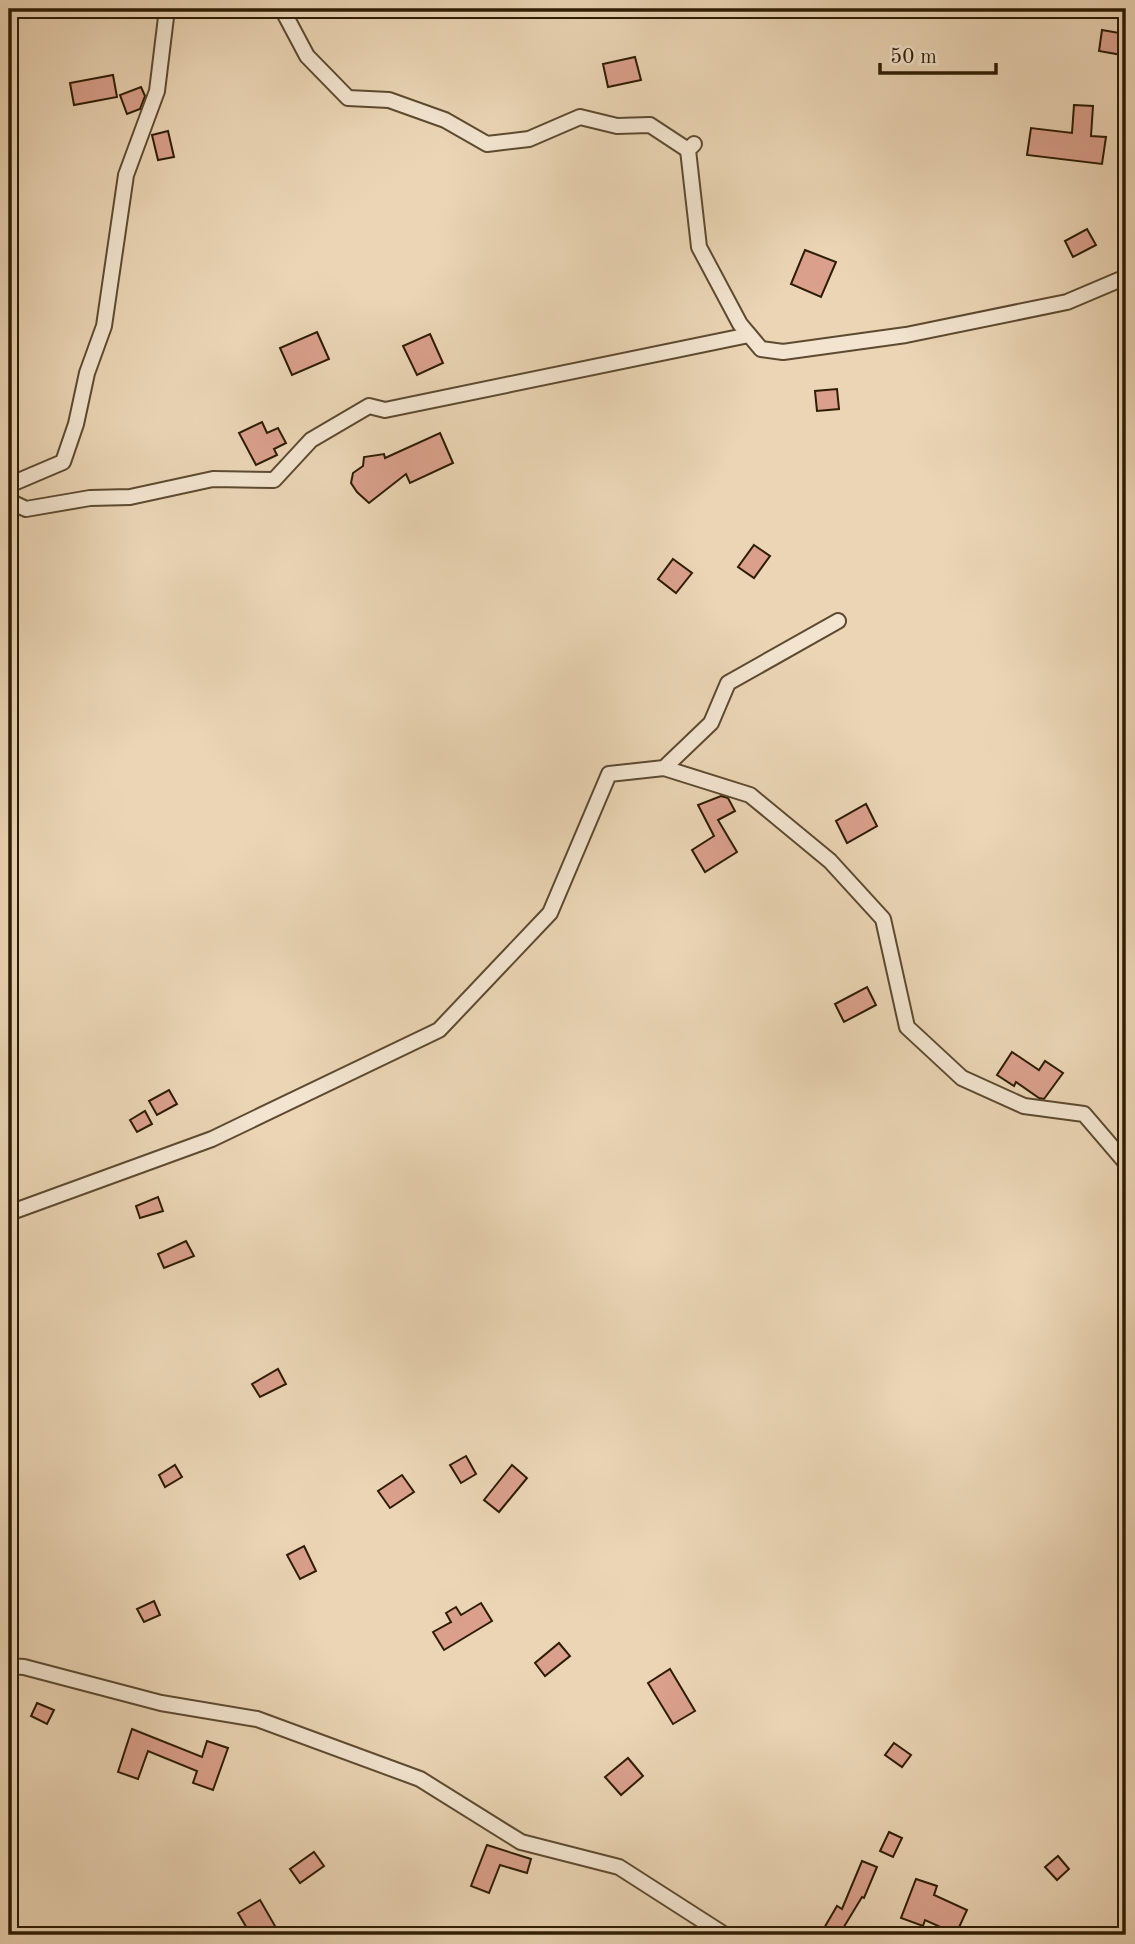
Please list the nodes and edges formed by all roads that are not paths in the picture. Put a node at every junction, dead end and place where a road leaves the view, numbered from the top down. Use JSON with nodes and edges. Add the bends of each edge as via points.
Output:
{"nodes":[{"id":1,"x":167,"y":9,"type":"edge"},
{"id":2,"x":282,"y":9,"type":"edge"},
{"id":3,"x":1126,"y":277,"type":"edge"},
{"id":4,"x":749,"y":335,"type":"junction"},
{"id":5,"x":9,"y":485,"type":"edge"},
{"id":6,"x":9,"y":500,"type":"edge"},
{"id":7,"x":838,"y":621,"type":"dead end"},
{"id":8,"x":664,"y":768,"type":"junction"},
{"id":9,"x":1126,"y":1163,"type":"edge"},
{"id":10,"x":9,"y":1213,"type":"edge"},
{"id":11,"x":9,"y":1666,"type":"edge"},
{"id":12,"x":725,"y":1935,"type":"edge"}],
"edges":[{"from":1,"to":5,"type":"street","via":[[156,91],[126,175],[104,326],[76,424],[63,462]]},
{"from":2,"to":4,"type":"street","via":[[307,56],[348,98],[389,100],[445,120],[487,144],[530,139],[580,117],[617,127],[650,125],[691,147],[699,247]]},
{"from":3,"to":4,"type":"street","via":[[1067,302],[906,335],[783,352],[761,349]]},
{"from":4,"to":6,"type":"street","via":[[385,410],[369,407],[310,440],[274,480],[213,479],[130,497],[90,498],[26,509]]},
{"from":7,"to":8,"type":"street","via":[[728,683],[711,723]]},
{"from":8,"to":9,"type":"street","via":[[750,795],[830,861],[883,919],[907,1027],[962,1078],[1024,1106],[1084,1114]]},
{"from":8,"to":10,"type":"street","via":[[609,774],[550,913],[439,1030],[212,1139]]},
{"from":11,"to":12,"type":"street","via":[[161,1703],[257,1719],[408,1774],[521,1842],[619,1867]]}]}
